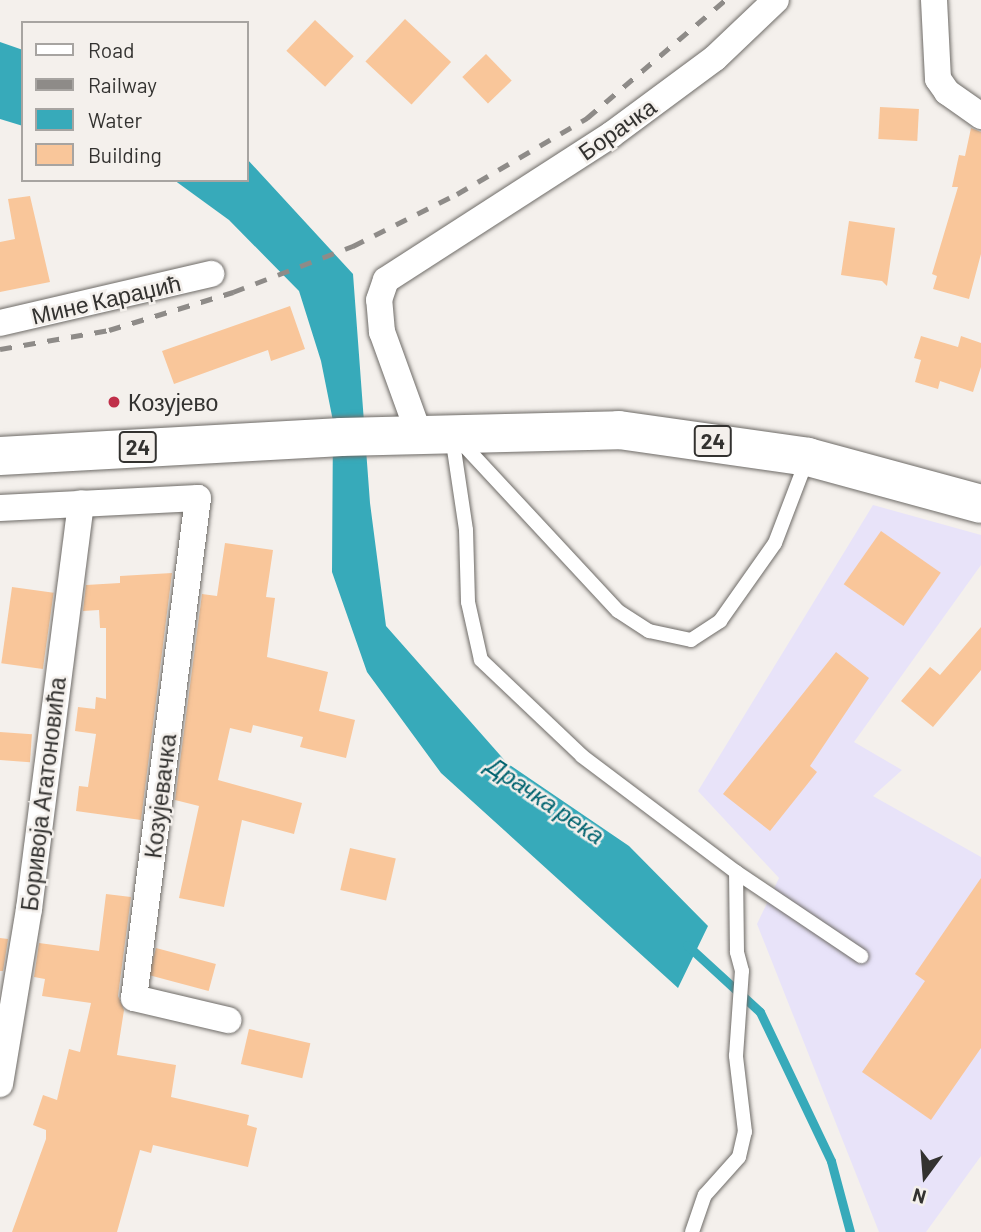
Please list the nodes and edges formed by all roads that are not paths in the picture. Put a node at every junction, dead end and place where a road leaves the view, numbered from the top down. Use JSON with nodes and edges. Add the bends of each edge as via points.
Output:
{"nodes":[{"id":1,"x":776,"y":0,"type":"edge"},
{"id":2,"x":934,"y":0,"type":"edge"},
{"id":3,"x":981,"y":116,"type":"edge"},
{"id":4,"x":211,"y":274,"type":"dead end"},
{"id":5,"x":0,"y":323,"type":"edge"},
{"id":6,"x":426,"y":433,"type":"junction"},
{"id":7,"x":0,"y":456,"type":"edge"},
{"id":8,"x":808,"y":457,"type":"junction"},
{"id":9,"x":81,"y":503,"type":"junction"},
{"id":10,"x":981,"y":504,"type":"edge"},
{"id":11,"x":0,"y":508,"type":"edge"},
{"id":12,"x":736,"y":872,"type":"junction"},
{"id":13,"x":861,"y":956,"type":"dead end"},
{"id":14,"x":228,"y":1020,"type":"dead end"},
{"id":15,"x":0,"y":1084,"type":"edge"},
{"id":16,"x":692,"y":1232,"type":"edge"}],
"edges":[{"from":1,"to":6,"type":"street","name":"Борачка","via":[[715,58],[611,135],[395,270],[379,300],[382,332]]},
{"from":2,"to":3,"type":"street","via":[[938,79],[947,92]]},
{"from":4,"to":5,"type":"street","name":"Мине Караџић"},
{"from":6,"to":7,"type":"main road","number":"24"},
{"from":6,"to":8,"type":"main road","number":"24","via":[[619,430]]},
{"from":6,"to":8,"type":"lane","via":[[618,611],[649,631],[691,640],[720,621],[775,543]]},
{"from":6,"to":12,"type":"lane","via":[[466,530],[468,603],[481,660],[582,756]]},
{"from":8,"to":10,"type":"main road","number":"24"},
{"from":9,"to":11,"type":"street"},
{"from":9,"to":14,"type":"street","name":"Козујевачка","via":[[198,498],[134,998]]},
{"from":9,"to":15,"type":"street","name":"Боривоја Агатоновића","via":[[29,909]]},
{"from":12,"to":13,"type":"lane"},
{"from":12,"to":16,"type":"lane","via":[[737,952],[742,971],[736,1011],[743,1144],[732,1168],[699,1206]]}]}
